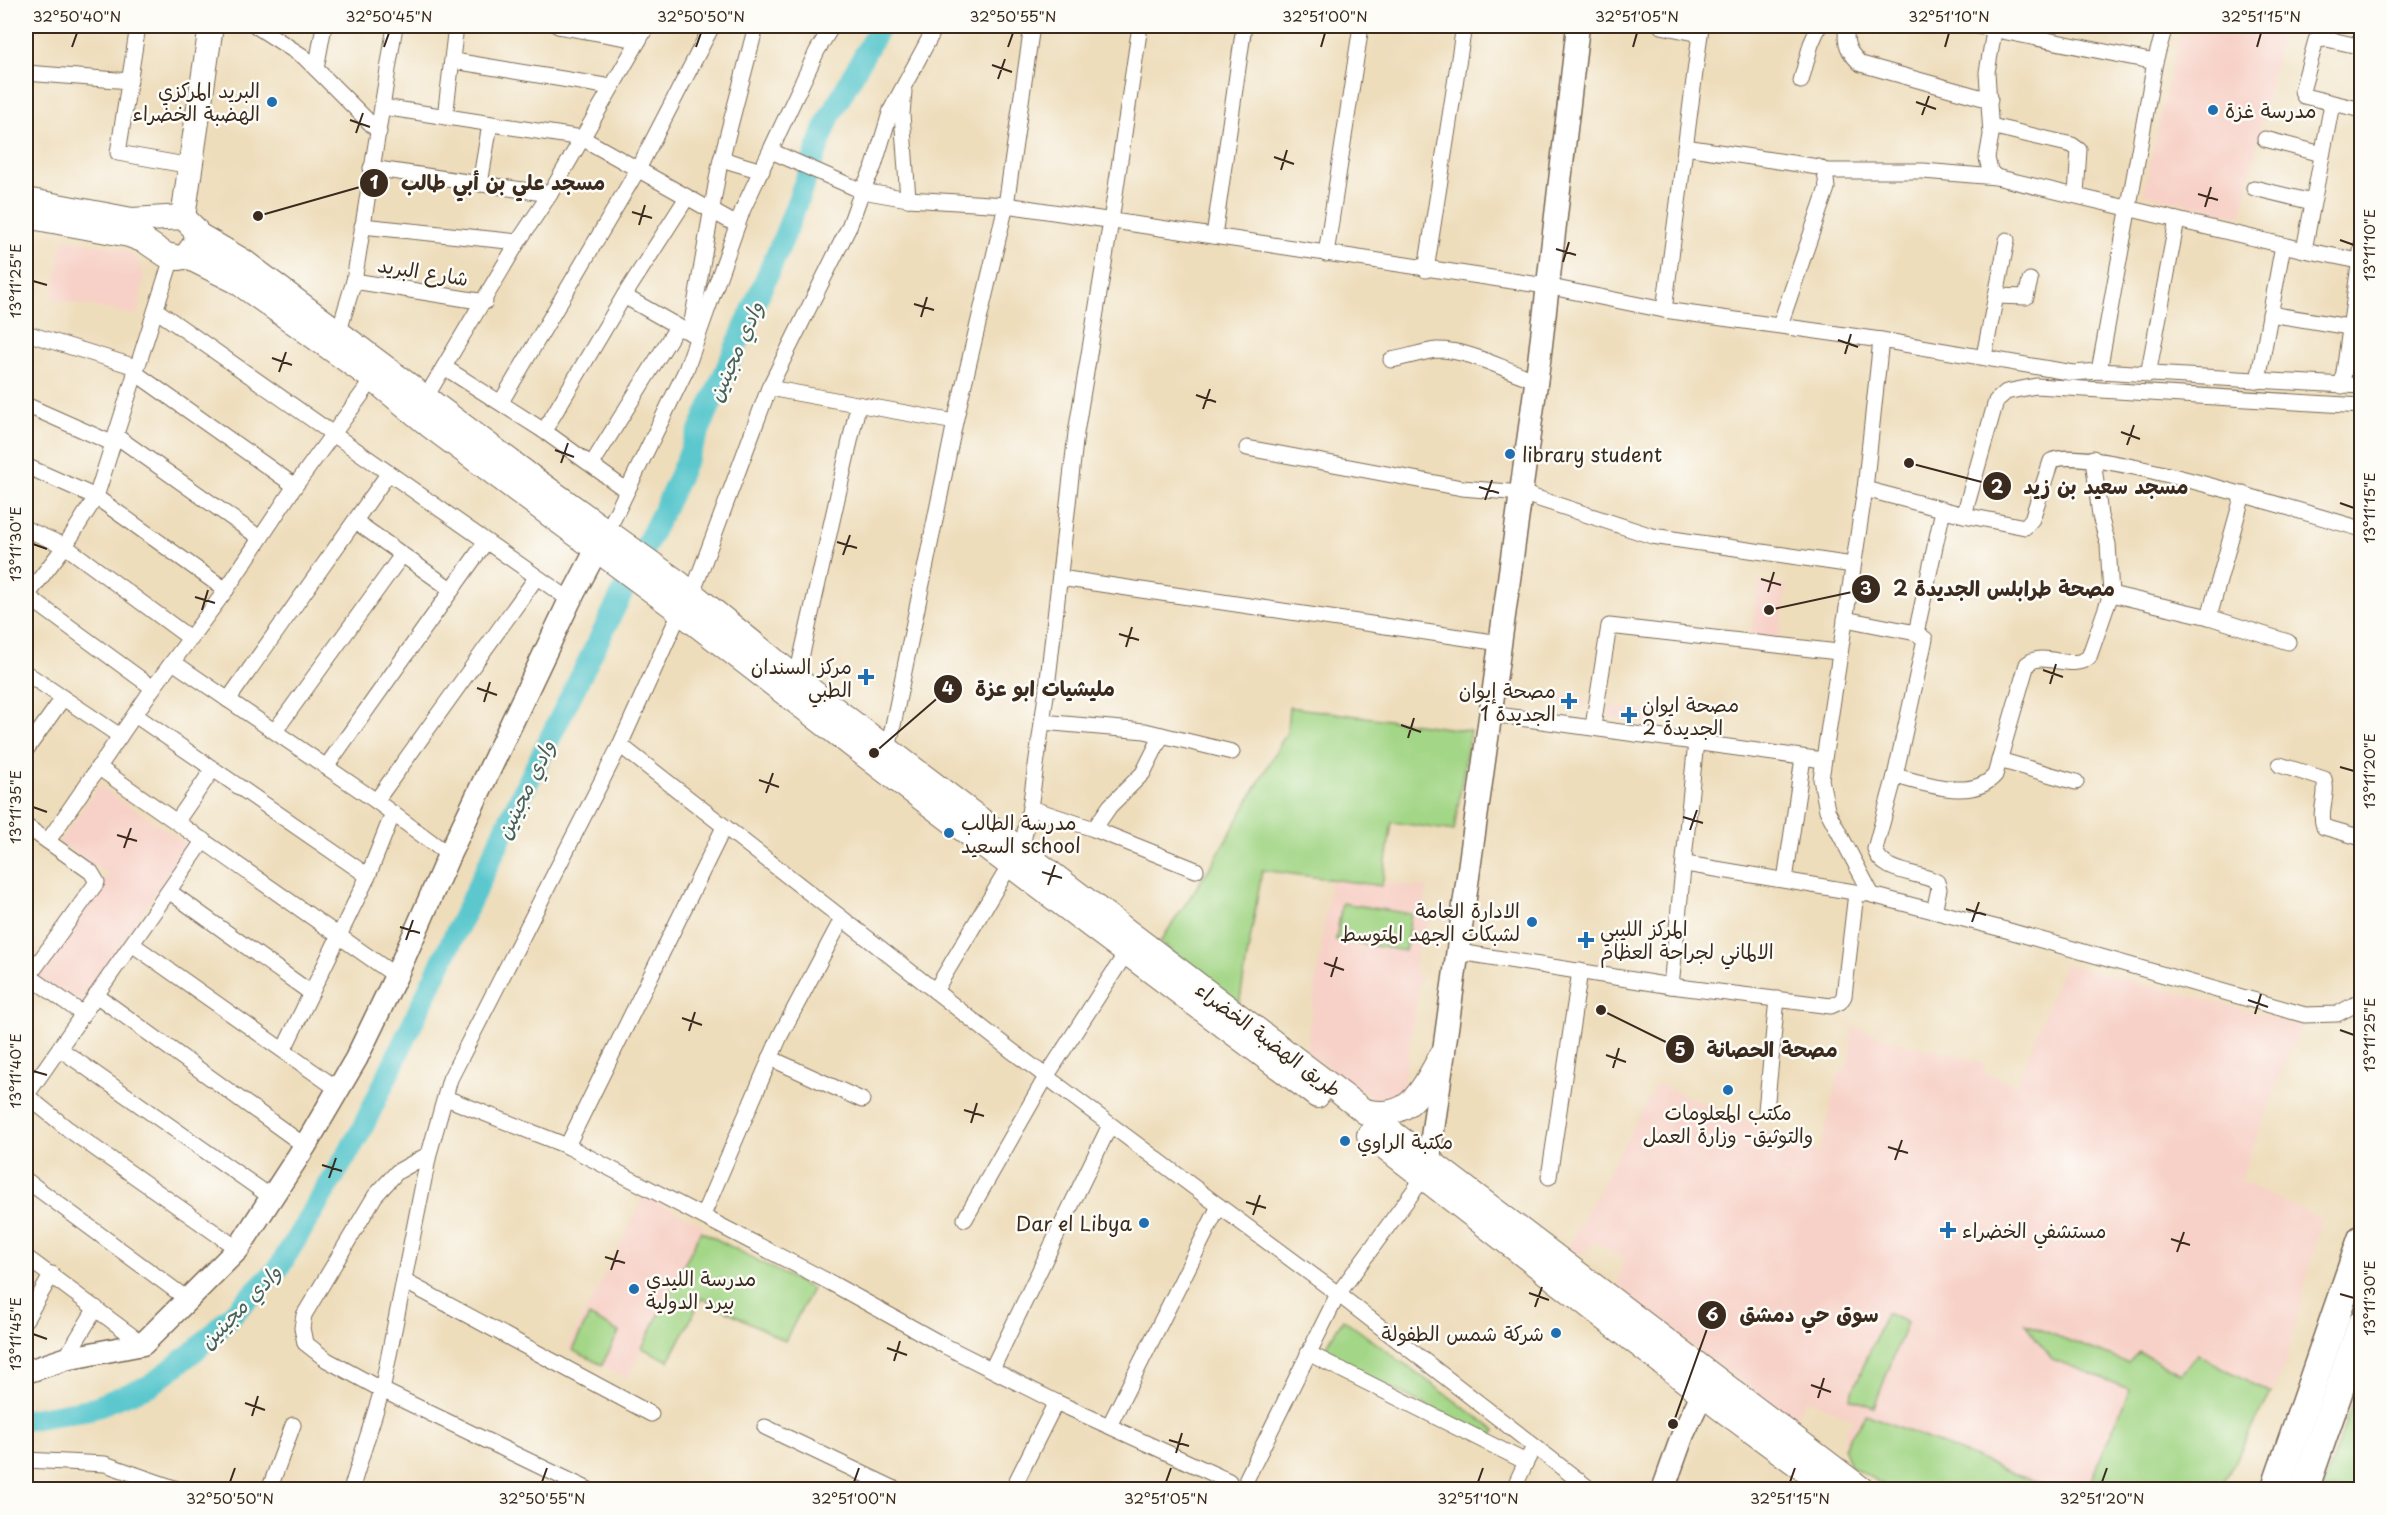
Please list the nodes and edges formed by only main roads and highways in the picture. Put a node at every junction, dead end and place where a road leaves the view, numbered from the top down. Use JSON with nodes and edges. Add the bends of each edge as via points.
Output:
{"nodes":[{"id":1,"x":211,"y":26,"type":"edge"},
{"id":2,"x":26,"y":200,"type":"edge"},
{"id":3,"x":26,"y":216,"type":"edge"},
{"id":4,"x":183,"y":223,"type":"junction"},
{"id":5,"x":173,"y":255,"type":"junction"},
{"id":6,"x":604,"y":542,"type":"junction"},
{"id":7,"x":680,"y":598,"type":"junction"},
{"id":8,"x":821,"y":710,"type":"junction"},
{"id":9,"x":1015,"y":858,"type":"junction"},
{"id":10,"x":1443,"y":1053,"type":"road end"},
{"id":11,"x":1364,"y":1111,"type":"junction"},
{"id":12,"x":1426,"y":1168,"type":"junction"},
{"id":13,"x":2361,"y":1239,"type":"edge"},
{"id":14,"x":2361,"y":1324,"type":"edge"},
{"id":15,"x":2289,"y":1450,"type":"junction"},
{"id":16,"x":1830,"y":1488,"type":"edge"},
{"id":17,"x":1863,"y":1490,"type":"edge"},
{"id":18,"x":2265,"y":1490,"type":"edge"},
{"id":19,"x":2275,"y":1490,"type":"edge"},
{"id":20,"x":2304,"y":1490,"type":"edge"}],
"edges":[{"from":1,"to":4,"type":"main road"},
{"from":2,"to":4,"type":"main road","via":[[132,220]]},
{"from":3,"to":5,"type":"main road","via":[[129,235]]},
{"from":4,"to":5,"type":"main road","via":[[195,247]]},
{"from":4,"to":5,"type":"main road","via":[[159,225],[156,231],[157,245]]},
{"from":4,"to":6,"type":"main road","via":[[339,331]]},
{"from":5,"to":6,"type":"main road","via":[[236,281],[373,379],[429,425]]},
{"from":6,"to":7,"type":"main road"},
{"from":7,"to":8,"type":"main road","name":"طريق الهضبة الخضراء"},
{"from":7,"to":8,"type":"main road","name":"طريق الهضبة الخضراء","via":[[796,680]]},
{"from":8,"to":9,"type":"main road","name":"طريق الهضبة الخضراء"},
{"from":8,"to":9,"type":"main road","name":"طريق الهضبة الخضراء","via":[[888,750]]},
{"from":9,"to":11,"type":"main road","name":"طريق الهضبة الخضراء"},
{"from":9,"to":12,"type":"main road","name":"طريق الهضبة الخضراء","via":[[1126,953]]},
{"from":10,"to":11,"type":"main road","via":[[1410,1103],[1401,1110],[1383,1114]]},
{"from":11,"to":12,"type":"main road","name":"طريق الهضبة الخضراء"},
{"from":12,"to":16,"type":"main road","name":"طريق الهضبة الخضراء","via":[[1702,1394]]},
{"from":12,"to":17,"type":"main road","name":"طريق الهضبة الخضراء"},
{"from":13,"to":15,"type":"highway"},
{"from":14,"to":20,"type":"highway"},
{"from":15,"to":18,"type":"highway"},
{"from":15,"to":19,"type":"highway"}]}
